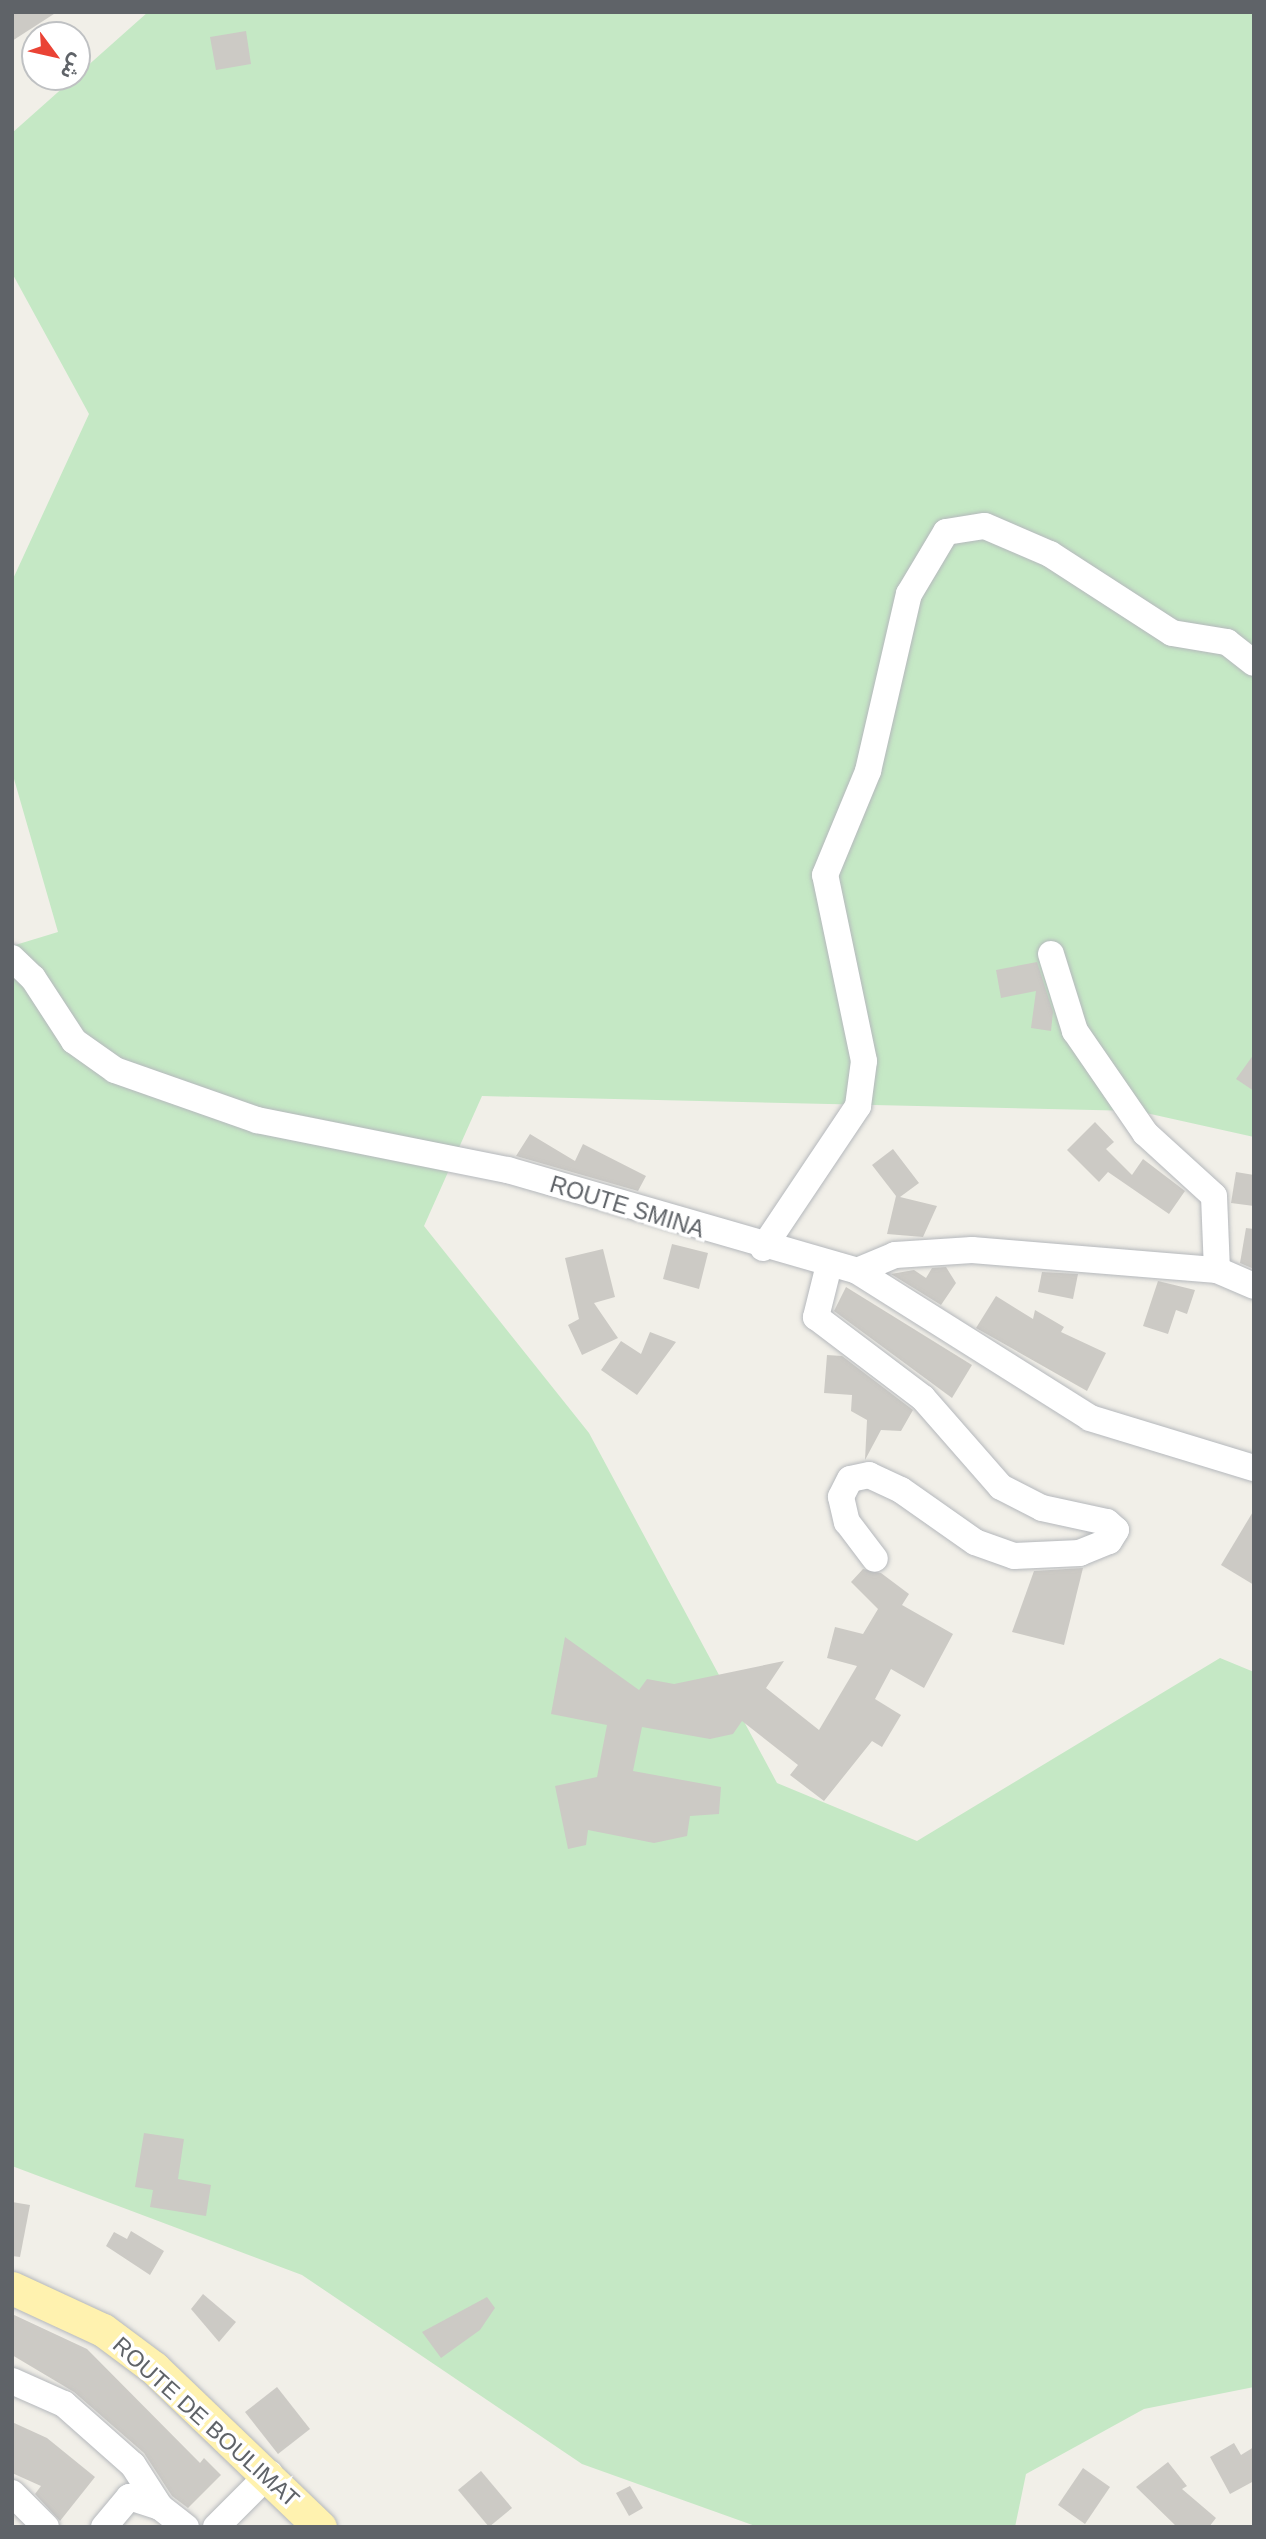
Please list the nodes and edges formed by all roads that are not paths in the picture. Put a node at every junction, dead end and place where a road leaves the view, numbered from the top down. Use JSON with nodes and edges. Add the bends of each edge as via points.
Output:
{"nodes":[{"id":1,"x":1254,"y":663,"type":"edge"},
{"id":2,"x":1051,"y":954,"type":"dead end"},
{"id":3,"x":12,"y":958,"type":"edge"},
{"id":4,"x":762,"y":1248,"type":"junction"},
{"id":5,"x":829,"y":1265,"type":"junction"},
{"id":6,"x":1217,"y":1270,"type":"junction"},
{"id":7,"x":857,"y":1271,"type":"junction"},
{"id":8,"x":1254,"y":1286,"type":"edge"},
{"id":9,"x":1254,"y":1468,"type":"edge"},
{"id":10,"x":876,"y":1559,"type":"dead end"},
{"id":11,"x":12,"y":2288,"type":"edge"},
{"id":12,"x":12,"y":2381,"type":"edge"},
{"id":13,"x":270,"y":2473,"type":"junction"},
{"id":14,"x":12,"y":2493,"type":"edge"},
{"id":15,"x":159,"y":2507,"type":"junction"},
{"id":16,"x":46,"y":2527,"type":"edge"},
{"id":17,"x":104,"y":2527,"type":"edge"},
{"id":18,"x":186,"y":2527,"type":"edge"},
{"id":19,"x":216,"y":2527,"type":"edge"},
{"id":20,"x":320,"y":2527,"type":"edge"}],
"edges":[{"from":1,"to":4,"type":"street","via":[[1227,642],[1172,633],[1050,554],[985,526],[946,532],[909,594],[868,771],[825,875],[864,1061],[858,1106]]},
{"from":2,"to":6,"type":"street","via":[[1074,1031],[1145,1133],[1214,1196]]},
{"from":3,"to":4,"type":"street","name":"ROUTE SMINA","via":[[33,978],[75,1041],[115,1070],[178,1095],[257,1120],[508,1170]]},
{"from":4,"to":5,"type":"street","name":"ROUTE SMINA"},
{"from":5,"to":7,"type":"street","name":"ROUTE SMINA"},
{"from":5,"to":10,"type":"street","via":[[816,1317],[923,1398],[1001,1487],[1042,1508],[1107,1522],[1116,1530],[1110,1541],[1080,1553],[1014,1556],[975,1542],[901,1489],[869,1475],[850,1479],[841,1497],[847,1522]]},
{"from":6,"to":7,"type":"street","via":[[972,1250],[895,1255]]},
{"from":6,"to":8,"type":"street"},
{"from":7,"to":9,"type":"street","name":"ROUTE SMINA","via":[[1090,1418]]},
{"from":11,"to":13,"type":"main road","name":"ROUTE DE BOULIMAT","via":[[103,2330]]},
{"from":12,"to":15,"type":"street","via":[[64,2404],[133,2465]]},
{"from":13,"to":19,"type":"street"},
{"from":13,"to":20,"type":"main road","name":"ROUTE DE BOULIMAT"},
{"from":14,"to":16,"type":"street"},
{"from":15,"to":17,"type":"street","via":[[129,2497]]},
{"from":15,"to":18,"type":"street"}]}
